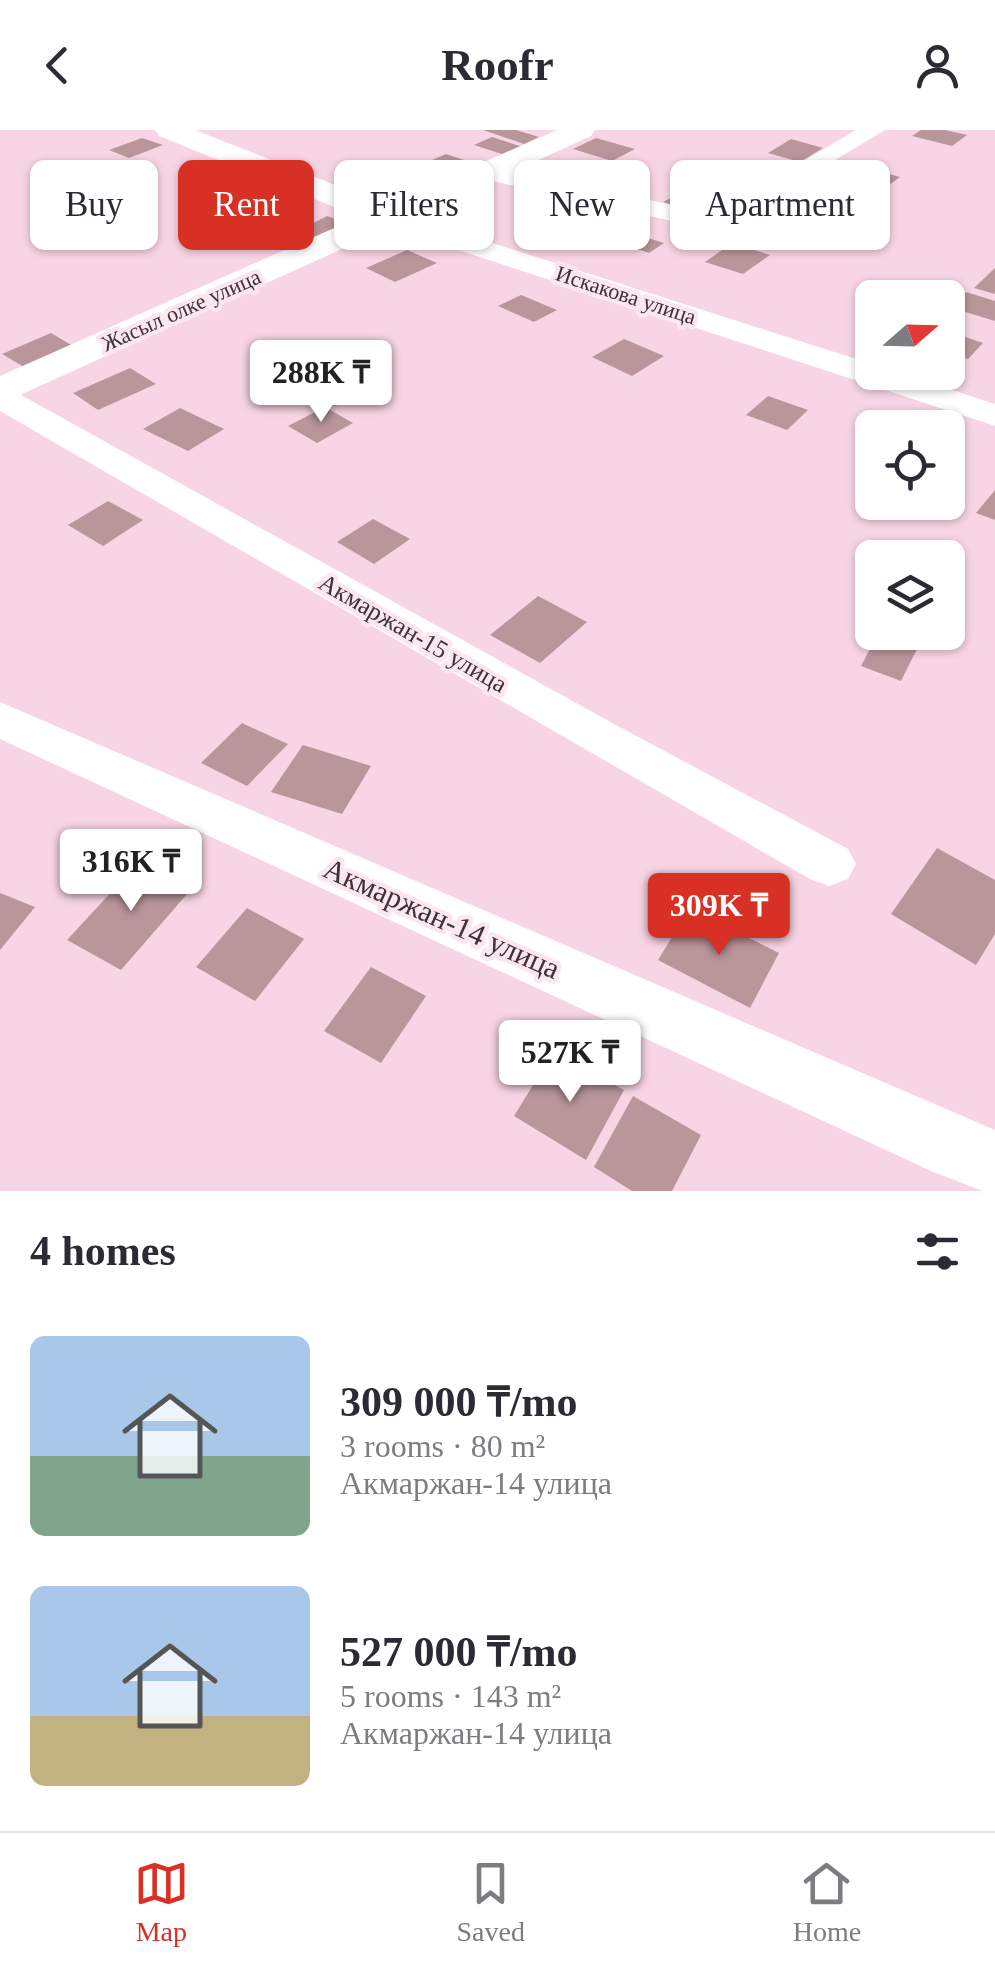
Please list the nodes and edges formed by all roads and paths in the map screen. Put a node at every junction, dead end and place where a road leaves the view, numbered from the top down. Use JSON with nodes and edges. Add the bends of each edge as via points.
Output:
{"nodes":[{"id":1,"x":170,"y":130,"type":"edge"},
{"id":2,"x":581,"y":130,"type":"edge"},
{"id":3,"x":873,"y":130,"type":"edge"},
{"id":4,"x":494,"y":169,"type":"edge"},
{"id":5,"x":494,"y":173,"type":"edge"},
{"id":6,"x":334,"y":196,"type":"edge"},
{"id":7,"x":334,"y":243,"type":"edge"},
{"id":8,"x":488,"y":250,"type":"edge"},
{"id":9,"x":995,"y":377,"type":"edge"},
{"id":10,"x":0,"y":394,"type":"edge"},
{"id":11,"x":984,"y":411,"type":"edge"},
{"id":12,"x":0,"y":720,"type":"edge"},
{"id":13,"x":828,"y":864,"type":"dead end"},
{"id":14,"x":995,"y":1163,"type":"edge"}],
"edges":[{"from":1,"to":6,"type":"street","name":"Искакова улица"},
{"from":2,"to":4,"type":"street","name":"Жасыл олке улица"},
{"from":3,"to":5,"type":"street","via":[[717,223]]},
{"from":7,"to":10,"type":"street","name":"Жасыл олке улица"},
{"from":8,"to":11,"type":"street","name":"Искакова улица"},
{"from":9,"to":11,"type":"street"},
{"from":10,"to":13,"type":"street","name":"Акмаржан-15 улица"},
{"from":12,"to":14,"type":"street","name":"Акмаржан-14 улица"}]}
